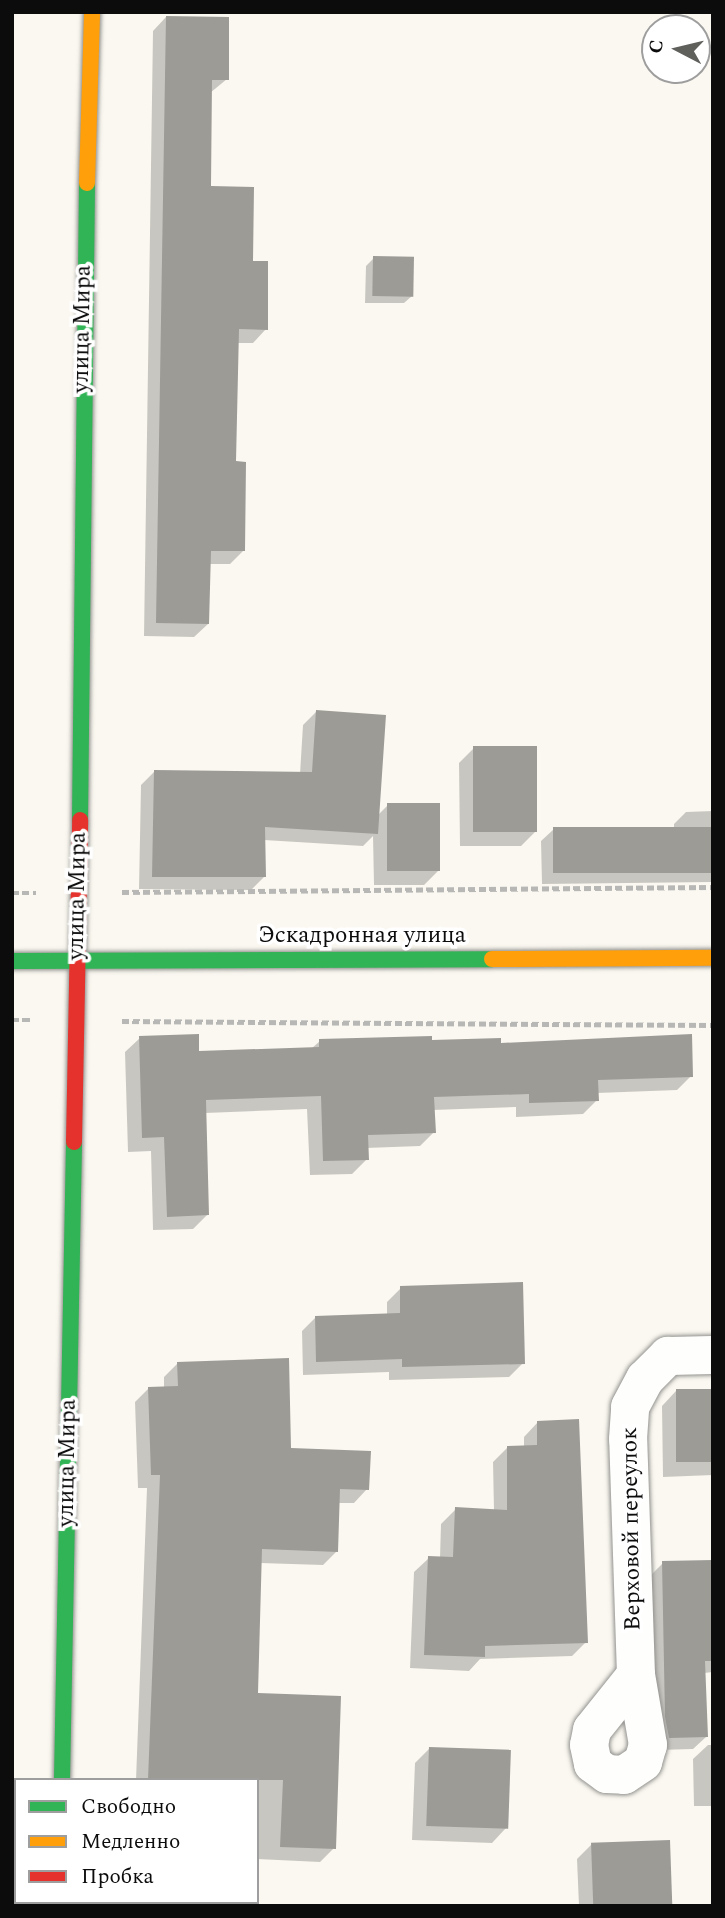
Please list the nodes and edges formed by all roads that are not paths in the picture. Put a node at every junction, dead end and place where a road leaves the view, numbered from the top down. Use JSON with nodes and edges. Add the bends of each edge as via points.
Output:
{"nodes":[{"id":1,"x":92,"y":12,"type":"edge"},
{"id":2,"x":713,"y":958,"type":"edge"},
{"id":3,"x":77,"y":960,"type":"junction"},
{"id":4,"x":12,"y":961,"type":"edge"},
{"id":5,"x":713,"y":1355,"type":"edge"},
{"id":6,"x":636,"y":1675,"type":"dead end"},
{"id":7,"x":62,"y":1778,"type":"edge"}],
"edges":[{"from":1,"to":3,"type":"street","name":"улица Мира","via":[[84,278]]},
{"from":2,"to":3,"type":"street","name":"Эскадронная улица"},
{"from":3,"to":4,"type":"street","name":"Эскадронная улица"},
{"from":3,"to":7,"type":"street","name":"улица Мира"},
{"from":5,"to":6,"type":"street","name":"Верховой переулок","via":[[668,1356],[645,1379],[630,1407]]}]}
